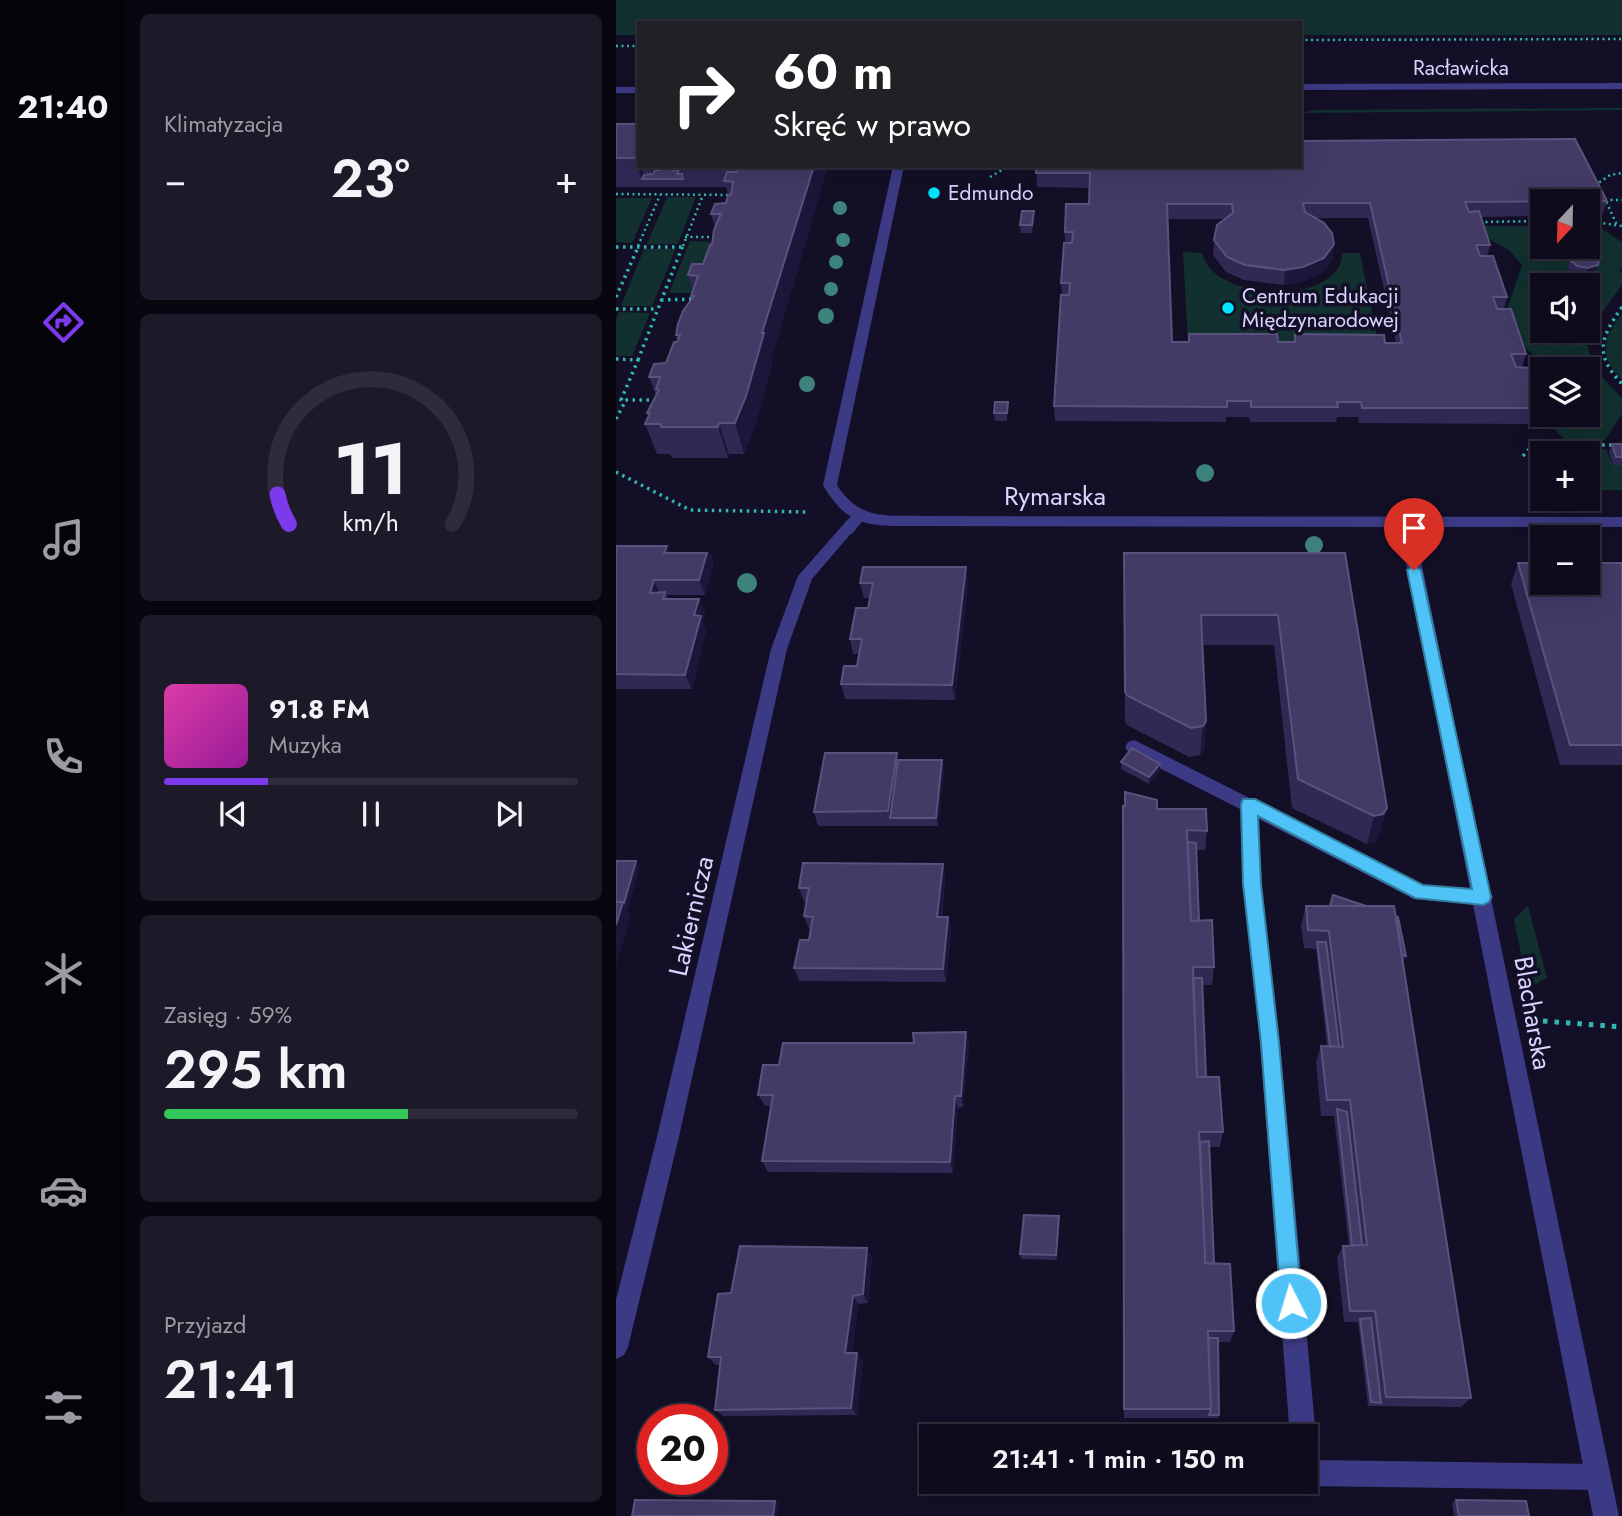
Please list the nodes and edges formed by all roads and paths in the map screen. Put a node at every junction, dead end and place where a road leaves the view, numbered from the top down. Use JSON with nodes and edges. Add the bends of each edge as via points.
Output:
{"nodes":[{"id":1,"x":1622,"y":39,"type":"edge"},
{"id":2,"x":1302,"y":40,"type":"edge"},
{"id":3,"x":616,"y":46,"type":"edge"},
{"id":4,"x":637,"y":46,"type":"edge"},
{"id":5,"x":1622,"y":86,"type":"edge"},
{"id":6,"x":1302,"y":87,"type":"edge"},
{"id":7,"x":616,"y":90,"type":"edge"},
{"id":8,"x":637,"y":90,"type":"edge"},
{"id":9,"x":899,"y":168,"type":"edge"},
{"id":10,"x":1006,"y":168,"type":"edge"},
{"id":11,"x":1622,"y":173,"type":"edge"},
{"id":12,"x":990,"y":177,"type":"dead end"},
{"id":13,"x":1592,"y":179,"type":"edge"},
{"id":14,"x":1598,"y":184,"type":"junction"},
{"id":15,"x":740,"y":192,"type":"edge"},
{"id":16,"x":616,"y":194,"type":"edge"},
{"id":17,"x":660,"y":195,"type":"junction"},
{"id":18,"x":703,"y":195,"type":"junction"},
{"id":19,"x":1622,"y":200,"type":"edge"},
{"id":20,"x":1600,"y":201,"type":"edge"},
{"id":21,"x":1530,"y":221,"type":"edge"},
{"id":22,"x":1469,"y":222,"type":"edge"},
{"id":23,"x":1600,"y":223,"type":"edge"},
{"id":24,"x":1617,"y":225,"type":"junction"},
{"id":25,"x":1622,"y":226,"type":"edge"},
{"id":26,"x":685,"y":237,"type":"junction"},
{"id":27,"x":722,"y":237,"type":"edge"},
{"id":28,"x":616,"y":247,"type":"edge"},
{"id":29,"x":638,"y":247,"type":"junction"},
{"id":30,"x":682,"y":247,"type":"junction"},
{"id":31,"x":616,"y":298,"type":"edge"},
{"id":32,"x":699,"y":299,"type":"edge"},
{"id":33,"x":661,"y":300,"type":"junction"},
{"id":34,"x":1622,"y":307,"type":"edge"},
{"id":35,"x":616,"y":309,"type":"edge"},
{"id":36,"x":657,"y":309,"type":"junction"},
{"id":37,"x":616,"y":359,"type":"edge"},
{"id":38,"x":638,"y":360,"type":"junction"},
{"id":39,"x":1622,"y":384,"type":"edge"},
{"id":40,"x":626,"y":400,"type":"junction"},
{"id":41,"x":663,"y":400,"type":"edge"},
{"id":42,"x":616,"y":419,"type":"edge"},
{"id":43,"x":1622,"y":445,"type":"edge"},
{"id":44,"x":1523,"y":456,"type":"dead end"},
{"id":45,"x":616,"y":472,"type":"edge"},
{"id":46,"x":1405,"y":521,"type":"junction"},
{"id":47,"x":1622,"y":522,"type":"edge"},
{"id":48,"x":853,"y":524,"type":"junction"},
{"id":49,"x":1134,"y":747,"type":"edge"},
{"id":50,"x":1249,"y":804,"type":"junction"},
{"id":51,"x":1483,"y":897,"type":"junction"},
{"id":52,"x":1541,"y":1021,"type":"dead end"},
{"id":53,"x":1622,"y":1027,"type":"edge"},
{"id":54,"x":616,"y":1347,"type":"edge"},
{"id":55,"x":1302,"y":1424,"type":"edge"},
{"id":56,"x":1318,"y":1472,"type":"edge"},
{"id":57,"x":1598,"y":1477,"type":"junction"},
{"id":58,"x":1606,"y":1516,"type":"edge"}],
"edges":[{"from":1,"to":2,"type":"path"},
{"from":3,"to":4,"type":"path"},
{"from":5,"to":6,"type":"street","name":"Racławicka"},
{"from":7,"to":8,"type":"street"},
{"from":9,"to":48,"type":"street","via":[[830,485]]},
{"from":10,"to":12,"type":"path"},
{"from":11,"to":14,"type":"path"},
{"from":13,"to":14,"type":"path"},
{"from":14,"to":24,"type":"path"},
{"from":15,"to":18,"type":"path"},
{"from":16,"to":17,"type":"path"},
{"from":17,"to":18,"type":"path"},
{"from":17,"to":29,"type":"path"},
{"from":18,"to":26,"type":"path"},
{"from":19,"to":20,"type":"path"},
{"from":21,"to":22,"type":"path"},
{"from":23,"to":24,"type":"path"},
{"from":24,"to":25,"type":"path"},
{"from":26,"to":27,"type":"path"},
{"from":26,"to":30,"type":"path"},
{"from":28,"to":29,"type":"path"},
{"from":29,"to":30,"type":"path"},
{"from":29,"to":31,"type":"path"},
{"from":30,"to":33,"type":"path"},
{"from":32,"to":33,"type":"path"},
{"from":33,"to":36,"type":"path"},
{"from":34,"to":39,"type":"path","via":[[1602,336],[1601,352]]},
{"from":35,"to":36,"type":"path"},
{"from":36,"to":38,"type":"path"},
{"from":37,"to":38,"type":"path"},
{"from":38,"to":40,"type":"path","via":[[621,400]]},
{"from":40,"to":41,"type":"path"},
{"from":40,"to":42,"type":"path"},
{"from":43,"to":44,"type":"path","via":[[1533,445]]},
{"from":45,"to":48,"type":"path","via":[[690,510],[791,511]]},
{"from":46,"to":47,"type":"street","name":"Rymarska"},
{"from":46,"to":48,"type":"street","name":"Rymarska"},
{"from":46,"to":51,"type":"street","name":"Blacharska"},
{"from":48,"to":54,"type":"street","name":"Lakiernicza","via":[[806,576],[779,649]]},
{"from":49,"to":50,"type":"street"},
{"from":50,"to":51,"type":"street","via":[[1421,893]]},
{"from":50,"to":55,"type":"street","via":[[1252,884]]},
{"from":51,"to":57,"type":"street","name":"Blacharska"},
{"from":52,"to":53,"type":"path"},
{"from":56,"to":57,"type":"street"},
{"from":57,"to":58,"type":"street","name":"Blacharska"}]}
